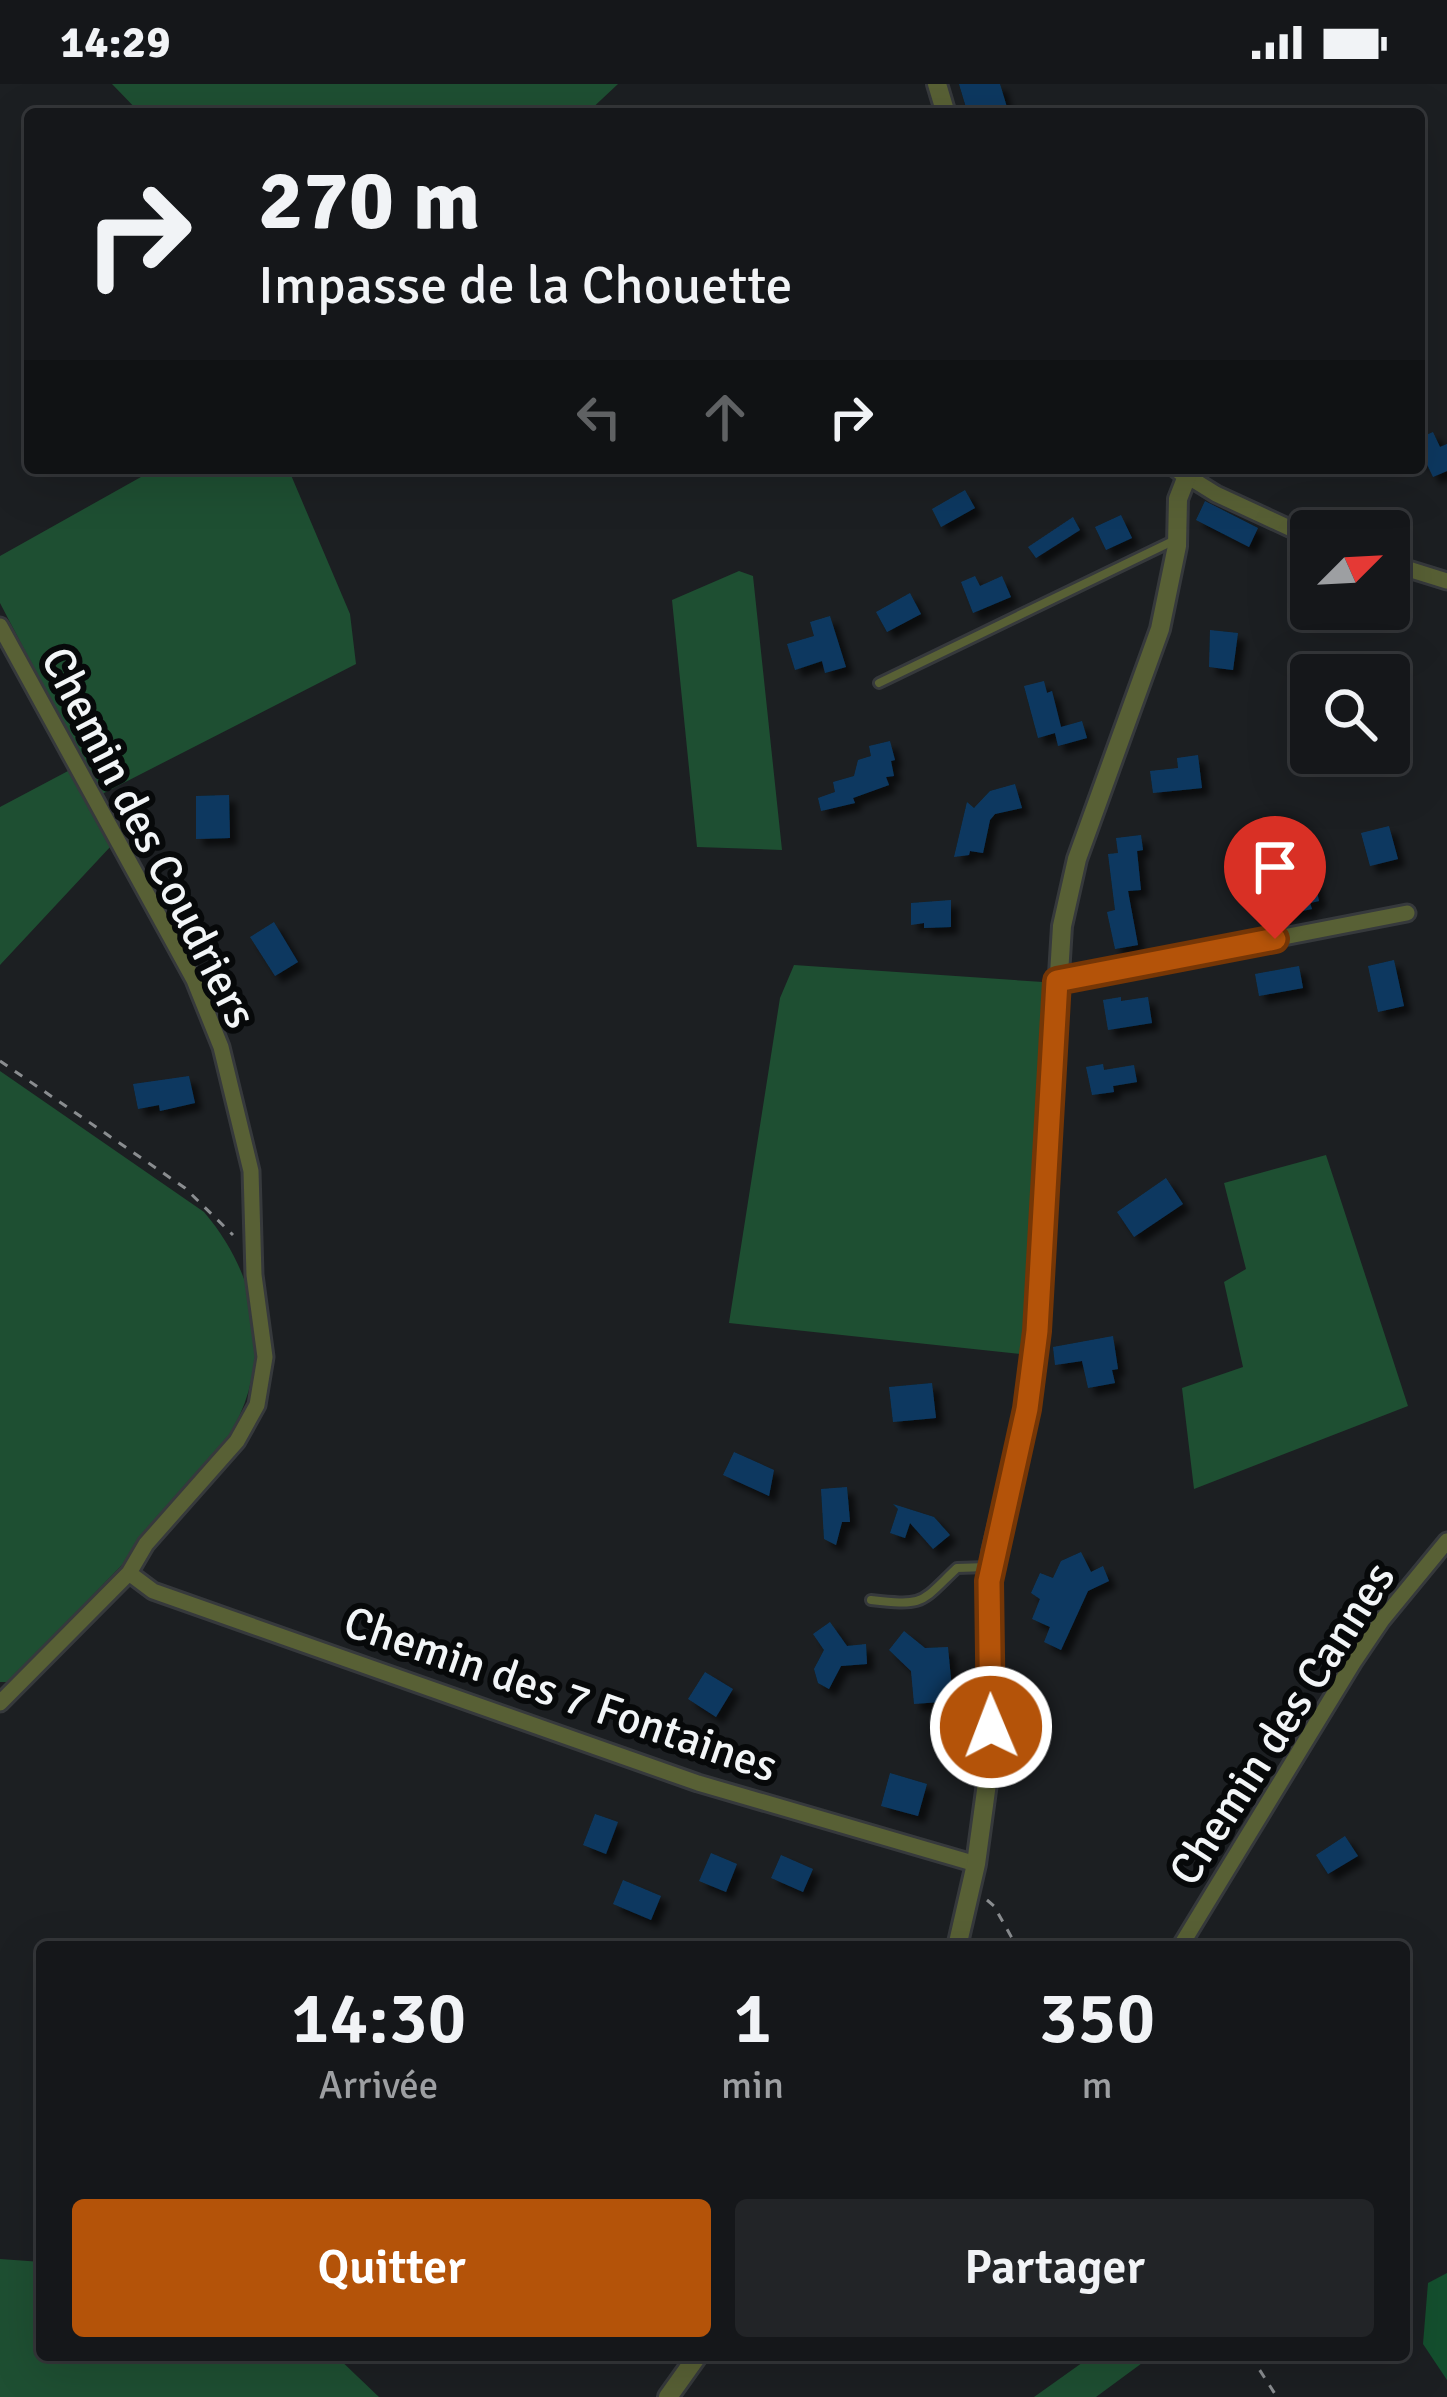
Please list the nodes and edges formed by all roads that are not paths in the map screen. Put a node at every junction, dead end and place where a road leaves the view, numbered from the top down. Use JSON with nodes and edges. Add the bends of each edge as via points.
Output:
{"nodes":[{"id":1,"x":1182,"y":474,"type":"edge"},
{"id":2,"x":1185,"y":474,"type":"edge"},
{"id":3,"x":1290,"y":528,"type":"edge"},
{"id":4,"x":1177,"y":539,"type":"junction"},
{"id":5,"x":1410,"y":570,"type":"edge"},
{"id":6,"x":1447,"y":581,"type":"edge"},
{"id":7,"x":0,"y":626,"type":"edge"},
{"id":8,"x":879,"y":683,"type":"dead end"},
{"id":9,"x":1407,"y":913,"type":"dead end"},
{"id":10,"x":1057,"y":981,"type":"junction"},
{"id":11,"x":1447,"y":1541,"type":"edge"},
{"id":12,"x":991,"y":1568,"type":"junction"},
{"id":13,"x":129,"y":1574,"type":"junction"},
{"id":14,"x":871,"y":1600,"type":"dead end"},
{"id":15,"x":0,"y":1703,"type":"edge"},
{"id":16,"x":976,"y":1864,"type":"junction"},
{"id":17,"x":958,"y":1941,"type":"edge"},
{"id":18,"x":1184,"y":1941,"type":"edge"},
{"id":19,"x":694,"y":2361,"type":"edge"},
{"id":20,"x":668,"y":2397,"type":"edge"}],
"edges":[{"from":1,"to":4,"type":"street"},
{"from":2,"to":3,"type":"street"},
{"from":4,"to":8,"type":"lane"},
{"from":4,"to":10,"type":"street","via":[[1160,629],[1077,860]]},
{"from":5,"to":6,"type":"street"},
{"from":7,"to":13,"type":"street","name":"Chemin des Coudriers","via":[[194,980],[235,1093],[251,1171],[265,1357],[256,1406],[237,1442]]},
{"from":9,"to":10,"type":"street"},
{"from":10,"to":12,"type":"street","via":[[1037,1331]]},
{"from":11,"to":18,"type":"street","name":"Chemin des Cannes","via":[[1353,1663]]},
{"from":12,"to":14,"type":"lane","via":[[957,1568],[917,1602]]},
{"from":12,"to":16,"type":"street","via":[[990,1761]]},
{"from":13,"to":15,"type":"street","name":"Chemin des Coudriers"},
{"from":13,"to":16,"type":"street","name":"Chemin des 7 Fontaines","via":[[153,1591],[698,1783]]},
{"from":16,"to":17,"type":"street"},
{"from":19,"to":20,"type":"street"}]}
